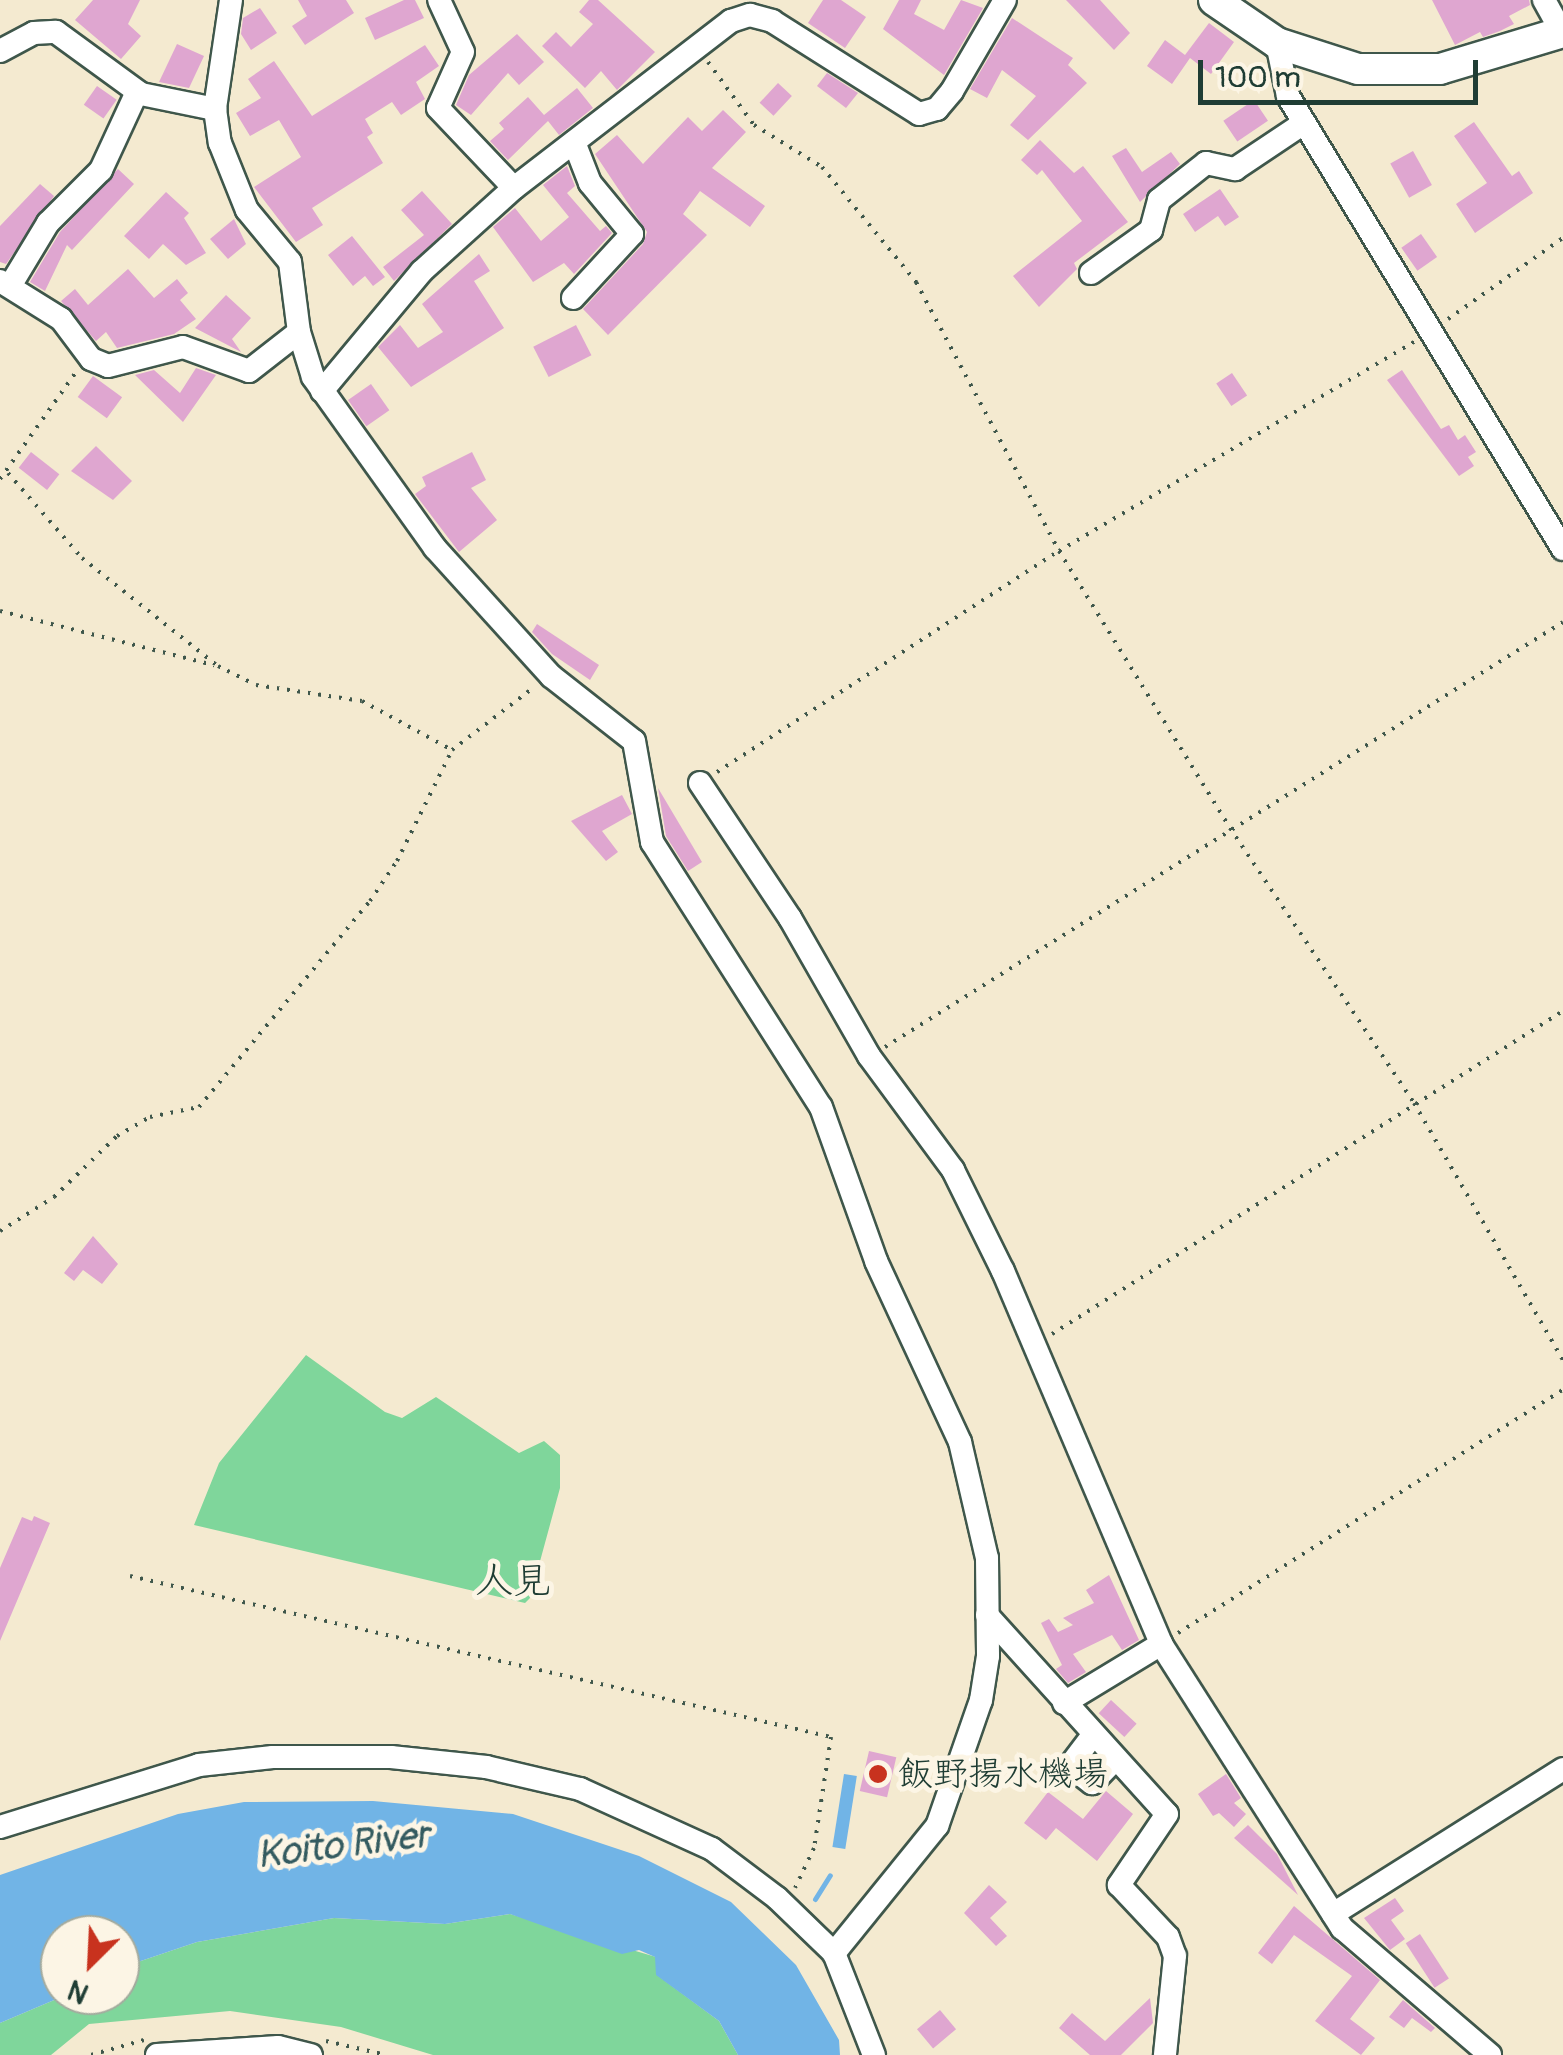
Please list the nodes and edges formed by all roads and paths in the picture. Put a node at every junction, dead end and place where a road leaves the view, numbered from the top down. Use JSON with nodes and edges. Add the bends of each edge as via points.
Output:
{"nodes":[{"id":1,"x":231,"y":0,"type":"edge"},
{"id":2,"x":439,"y":0,"type":"edge"},
{"id":3,"x":1004,"y":0,"type":"edge"},
{"id":4,"x":1214,"y":0,"type":"edge"},
{"id":5,"x":1544,"y":0,"type":"edge"},
{"id":6,"x":746,"y":8,"type":"edge"},
{"id":7,"x":1563,"y":32,"type":"edge"},
{"id":8,"x":1277,"y":43,"type":"junction"},
{"id":9,"x":696,"y":44,"type":"junction"},
{"id":10,"x":0,"y":51,"type":"edge"},
{"id":11,"x":137,"y":92,"type":"junction"},
{"id":12,"x":215,"y":109,"type":"junction"},
{"id":13,"x":1304,"y":123,"type":"junction"},
{"id":14,"x":574,"y":142,"type":"junction"},
{"id":15,"x":514,"y":188,"type":"junction"},
{"id":16,"x":1563,"y":238,"type":"edge"},
{"id":17,"x":1091,"y":274,"type":"dead end"},
{"id":18,"x":5,"y":283,"type":"edge"},
{"id":19,"x":574,"y":298,"type":"dead end"},
{"id":20,"x":299,"y":332,"type":"junction"},
{"id":21,"x":1428,"y":332,"type":"junction"},
{"id":22,"x":91,"y":359,"type":"junction"},
{"id":23,"x":322,"y":391,"type":"junction"},
{"id":24,"x":8,"y":473,"type":"junction"},
{"id":25,"x":0,"y":479,"type":"edge"},
{"id":26,"x":1563,"y":548,"type":"edge"},
{"id":27,"x":1058,"y":552,"type":"junction"},
{"id":28,"x":0,"y":611,"type":"edge"},
{"id":29,"x":1563,"y":622,"type":"edge"},
{"id":30,"x":218,"y":666,"type":"junction"},
{"id":31,"x":551,"y":676,"type":"junction"},
{"id":32,"x":452,"y":750,"type":"junction"},
{"id":33,"x":700,"y":782,"type":"joint"},
{"id":34,"x":1230,"y":828,"type":"junction"},
{"id":35,"x":1563,"y":1011,"type":"edge"},
{"id":36,"x":870,"y":1056,"type":"junction"},
{"id":37,"x":1414,"y":1104,"type":"junction"},
{"id":38,"x":0,"y":1230,"type":"edge"},
{"id":39,"x":1035,"y":1345,"type":"junction"},
{"id":40,"x":1563,"y":1360,"type":"edge"},
{"id":41,"x":1563,"y":1390,"type":"edge"},
{"id":42,"x":130,"y":1576,"type":"dead end"},
{"id":43,"x":988,"y":1615,"type":"junction"},
{"id":44,"x":1161,"y":1644,"type":"junction"},
{"id":45,"x":1064,"y":1702,"type":"junction"},
{"id":46,"x":1093,"y":1734,"type":"junction"},
{"id":47,"x":1115,"y":1759,"type":"junction"},
{"id":48,"x":1563,"y":1769,"type":"edge"},
{"id":49,"x":0,"y":1827,"type":"edge"},
{"id":50,"x":783,"y":1904,"type":"junction"},
{"id":51,"x":1333,"y":1914,"type":"junction"},
{"id":52,"x":834,"y":1952,"type":"junction"},
{"id":53,"x":277,"y":2051,"type":"edge"},
{"id":54,"x":157,"y":2055,"type":"edge"},
{"id":55,"x":312,"y":2055,"type":"edge"},
{"id":56,"x":874,"y":2055,"type":"edge"},
{"id":57,"x":1165,"y":2055,"type":"edge"},
{"id":58,"x":1490,"y":2055,"type":"edge"}],
"edges":[{"from":1,"to":12,"type":"street"},
{"from":2,"to":15,"type":"street","via":[[463,52],[438,108]]},
{"from":3,"to":6,"type":"street","via":[[952,91],[937,109],[919,114]]},
{"from":4,"to":8,"type":"main road"},
{"from":5,"to":7,"type":"street"},
{"from":6,"to":9,"type":"street"},
{"from":7,"to":8,"type":"main road","via":[[1489,59],[1402,72],[1358,69]]},
{"from":8,"to":13,"type":"street","via":[[1279,77]]},
{"from":9,"to":14,"type":"street"},
{"from":9,"to":27,"type":"path","via":[[754,125],[822,167],[916,282]]},
{"from":10,"to":11,"type":"street","via":[[34,33],[56,32]]},
{"from":11,"to":12,"type":"street"},
{"from":11,"to":18,"type":"street","via":[[100,170],[48,223]]},
{"from":12,"to":20,"type":"street","via":[[220,142],[248,210],[290,262]]},
{"from":13,"to":17,"type":"street","via":[[1234,168],[1206,164],[1159,200],[1151,230]]},
{"from":13,"to":21,"type":"street"},
{"from":14,"to":15,"type":"street"},
{"from":14,"to":19,"type":"street","via":[[590,183],[632,234]]},
{"from":15,"to":23,"type":"street","via":[[385,308]]},
{"from":16,"to":21,"type":"path"},
{"from":18,"to":22,"type":"street","via":[[61,318]]},
{"from":20,"to":22,"type":"street","via":[[249,372],[183,348],[130,366]]},
{"from":20,"to":23,"type":"street"},
{"from":21,"to":26,"type":"street"},
{"from":21,"to":27,"type":"path"},
{"from":22,"to":24,"type":"path","via":[[26,438]]},
{"from":23,"to":31,"type":"street","via":[[408,518]]},
{"from":24,"to":25,"type":"path"},
{"from":24,"to":30,"type":"path","via":[[82,558]]},
{"from":27,"to":33,"type":"path"},
{"from":27,"to":34,"type":"path"},
{"from":28,"to":30,"type":"path"},
{"from":29,"to":34,"type":"path"},
{"from":30,"to":32,"type":"path","via":[[256,685],[362,702]]},
{"from":31,"to":32,"type":"path"},
{"from":31,"to":43,"type":"street","via":[[634,741],[652,842],[821,1107],[876,1261],[960,1442],[987,1558]]},
{"from":32,"to":38,"type":"path","via":[[379,888],[199,1107],[150,1117],[116,1136],[54,1197]]},
{"from":33,"to":36,"type":"street"},
{"from":34,"to":36,"type":"path"},
{"from":34,"to":37,"type":"path"},
{"from":35,"to":37,"type":"path"},
{"from":36,"to":39,"type":"street","via":[[952,1170]]},
{"from":37,"to":39,"type":"path"},
{"from":37,"to":40,"type":"path"},
{"from":39,"to":44,"type":"street"},
{"from":41,"to":44,"type":"path"},
{"from":42,"to":50,"type":"path","via":[[831,1737],[814,1848]]},
{"from":43,"to":45,"type":"street"},
{"from":43,"to":52,"type":"street","via":[[980,1700],[937,1826]]},
{"from":44,"to":45,"type":"street"},
{"from":44,"to":51,"type":"street"},
{"from":45,"to":46,"type":"street"},
{"from":46,"to":47,"type":"street"},
{"from":46,"to":47,"type":"street","via":[[1070,1766],[1092,1783]]},
{"from":47,"to":57,"type":"street","via":[[1168,1814],[1119,1885],[1168,1938],[1175,1956]]},
{"from":48,"to":51,"type":"street"},
{"from":49,"to":50,"type":"street","via":[[199,1765],[391,1757],[486,1767],[580,1789],[712,1849]]},
{"from":50,"to":52,"type":"street"},
{"from":51,"to":58,"type":"street"},
{"from":52,"to":56,"type":"street"},
{"from":53,"to":54,"type":"street"},
{"from":53,"to":55,"type":"street"}]}
